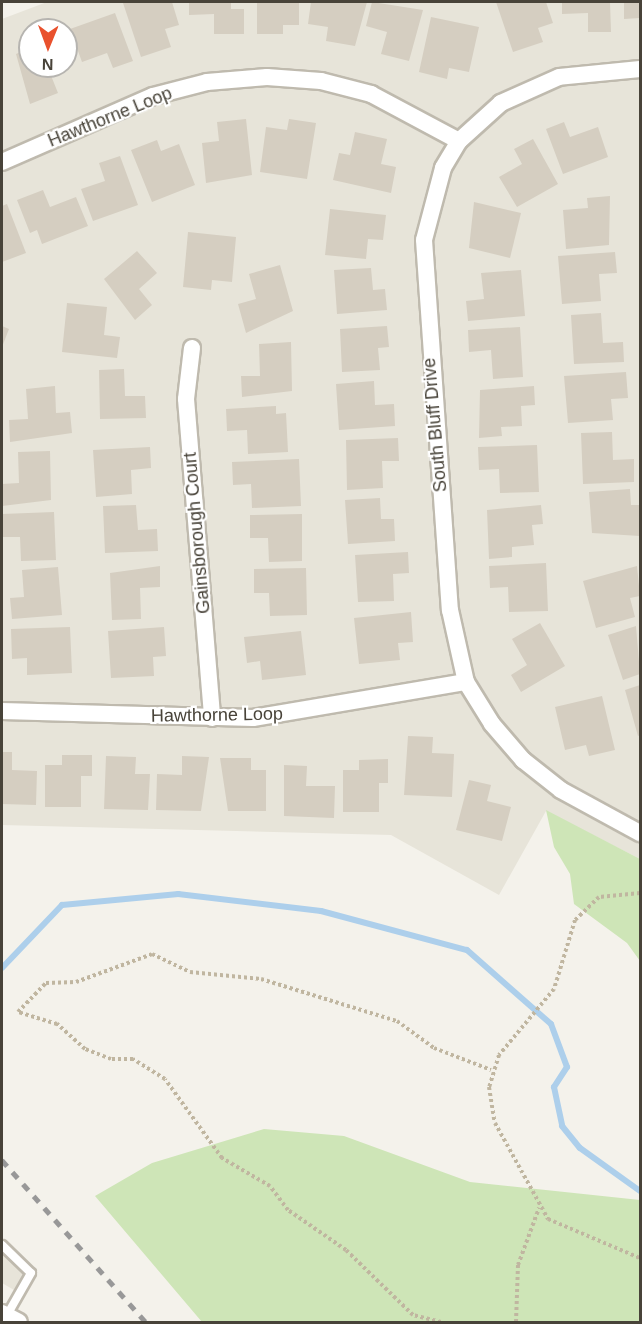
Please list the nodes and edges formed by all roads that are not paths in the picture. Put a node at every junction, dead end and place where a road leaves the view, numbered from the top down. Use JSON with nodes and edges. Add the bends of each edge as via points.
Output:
{"nodes":[{"id":1,"x":640,"y":69,"type":"edge"},
{"id":2,"x":640,"y":75,"type":"edge"},
{"id":3,"x":459,"y":141,"type":"junction"},
{"id":4,"x":2,"y":162,"type":"edge"},
{"id":5,"x":192,"y":348,"type":"dead end"},
{"id":6,"x":466,"y":682,"type":"junction"},
{"id":7,"x":2,"y":711,"type":"edge"},
{"id":8,"x":212,"y":718,"type":"junction"},
{"id":9,"x":640,"y":833,"type":"edge"},
{"id":10,"x":2,"y":1245,"type":"edge"},
{"id":11,"x":9,"y":1317,"type":"edge"}],
"edges":[{"from":1,"to":2,"type":"street"},
{"from":1,"to":3,"type":"street","name":"South Bluff Drive","via":[[594,70],[528,87],[501,103]]},
{"from":3,"to":4,"type":"street","name":"Hawthorne Loop","via":[[371,94],[321,81],[267,77],[207,82],[153,96]]},
{"from":3,"to":6,"type":"street","name":"South Bluff Drive","via":[[431,199],[424,240],[450,610]]},
{"from":5,"to":8,"type":"street","name":"Gainsborough Court","via":[[186,399]]},
{"from":6,"to":8,"type":"street","name":"Hawthorne Loop","via":[[304,712]]},
{"from":6,"to":9,"type":"street","name":"South Bluff Drive","via":[[492,724],[523,760],[561,790]]},
{"from":7,"to":8,"type":"street","name":"Hawthorne Loop"},
{"from":10,"to":11,"type":"lane","via":[[31,1273]]}]}
